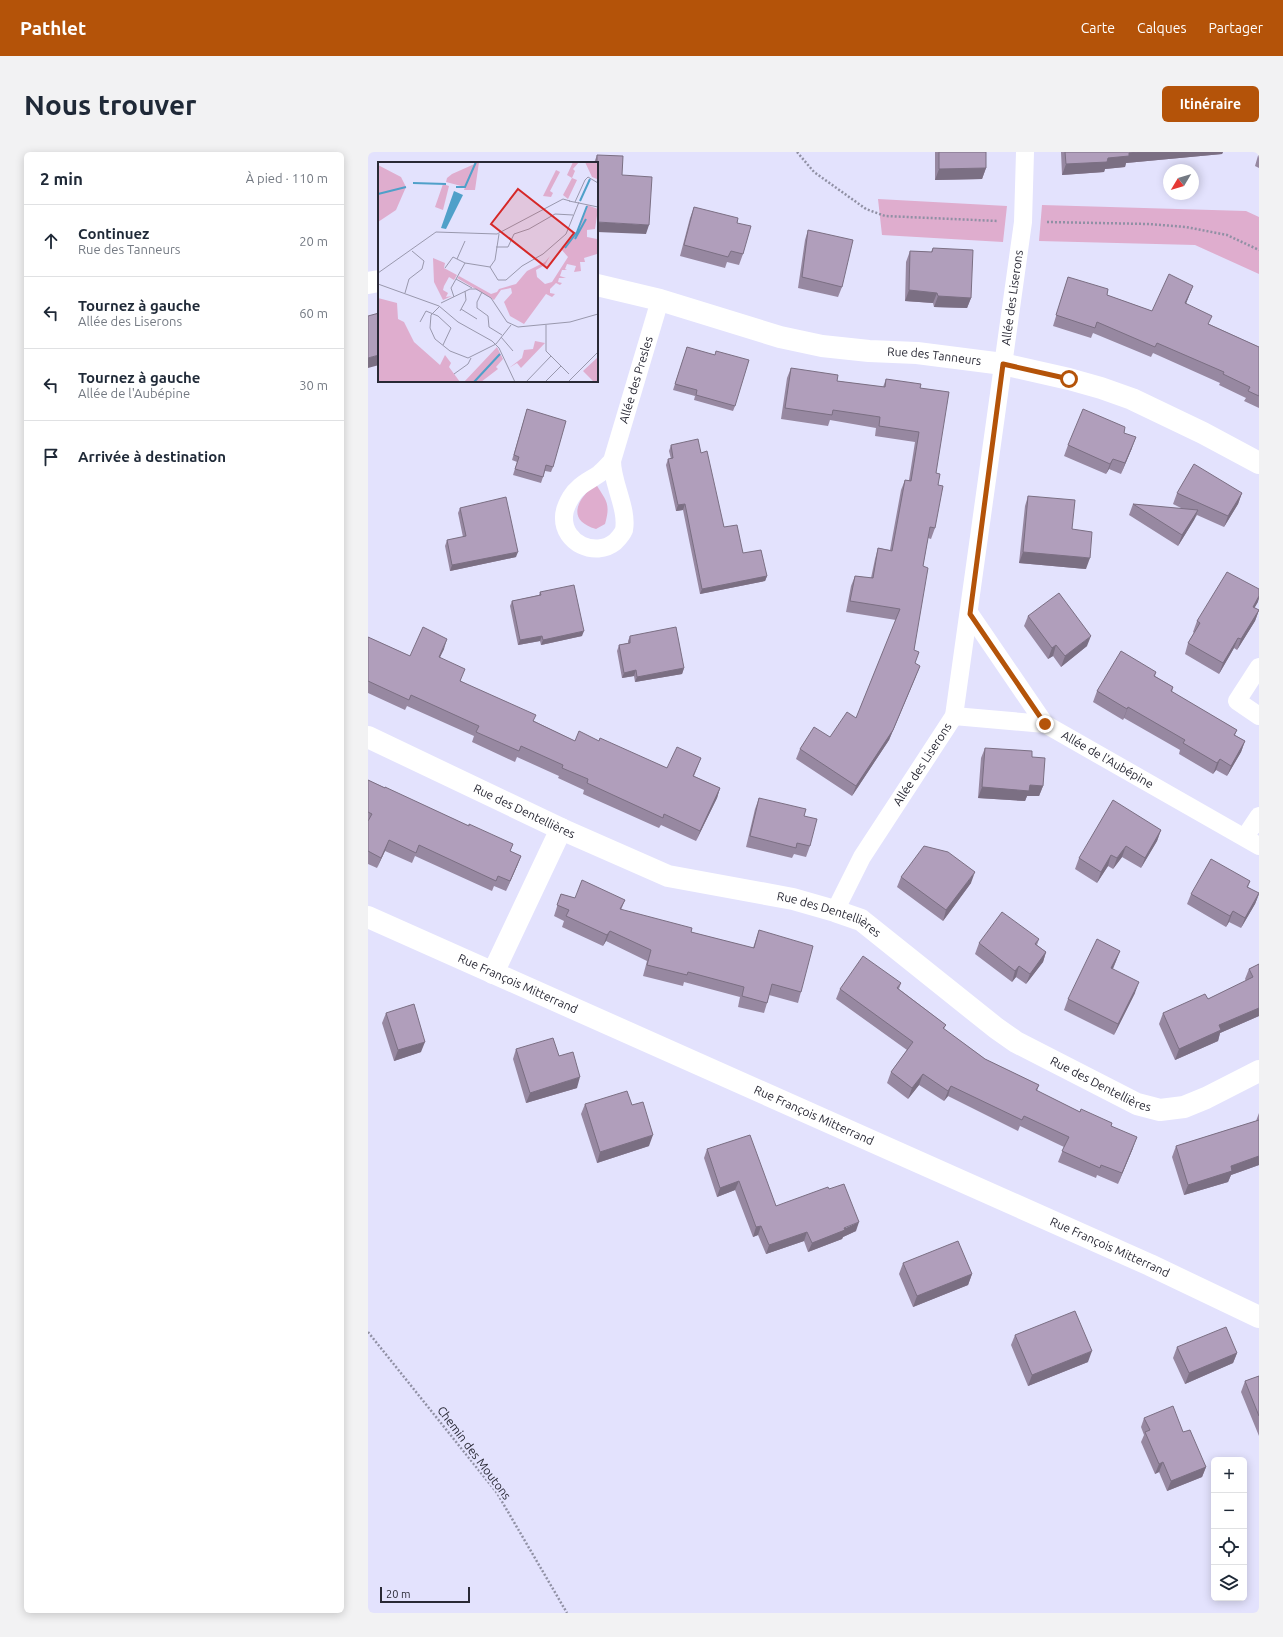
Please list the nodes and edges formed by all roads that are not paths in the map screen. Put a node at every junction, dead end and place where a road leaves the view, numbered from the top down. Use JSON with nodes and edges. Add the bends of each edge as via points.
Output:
{"nodes":[{"id":1,"x":1025,"y":152,"type":"edge"},
{"id":2,"x":378,"y":281,"type":"edge"},
{"id":3,"x":368,"y":283,"type":"edge"},
{"id":4,"x":598,"y":285,"type":"edge"},
{"id":5,"x":660,"y":300,"type":"junction"},
{"id":6,"x":1003,"y":364,"type":"junction"},
{"id":7,"x":612,"y":461,"type":"junction"},
{"id":8,"x":1259,"y":463,"type":"edge"},
{"id":9,"x":970,"y":614,"type":"junction"},
{"id":10,"x":1259,"y":667,"type":"edge"},
{"id":11,"x":954,"y":716,"type":"junction"},
{"id":12,"x":1259,"y":716,"type":"edge"},
{"id":13,"x":1045,"y":724,"type":"junction"},
{"id":14,"x":368,"y":737,"type":"edge"},
{"id":15,"x":1259,"y":816,"type":"edge"},
{"id":16,"x":561,"y":829,"type":"junction"},
{"id":17,"x":1252,"y":842,"type":"edge"},
{"id":18,"x":835,"y":910,"type":"junction"},
{"id":19,"x":368,"y":917,"type":"edge"},
{"id":20,"x":493,"y":973,"type":"junction"},
{"id":21,"x":1259,"y":1071,"type":"edge"},
{"id":22,"x":1259,"y":1317,"type":"edge"}],
"edges":[{"from":1,"to":6,"type":"lane","name":"Allée des Liserons","via":[[1023,222]]},
{"from":2,"to":3,"type":"street"},
{"from":4,"to":5,"type":"street","name":"Rue des Tanneurs"},
{"from":5,"to":6,"type":"street","name":"Rue des Tanneurs","via":[[780,337],[822,346],[917,353]]},
{"from":5,"to":7,"type":"lane","name":"Allée des Presles"},
{"from":6,"to":8,"type":"street","name":"Rue des Tanneurs","via":[[1095,386],[1132,399],[1196,429]]},
{"from":6,"to":9,"type":"lane","name":"Allée des Liserons"},
{"from":7,"to":7,"type":"lane","name":"Allée des Presles","via":[[571,497],[564,516],[569,534],[584,547],[601,548],[612,544],[623,532],[620,496]]},
{"from":9,"to":11,"type":"lane","name":"Allée des Liserons"},
{"from":9,"to":13,"type":"lane","name":"Allée de l'Aubépine"},
{"from":10,"to":12,"type":"lane","via":[[1237,701]]},
{"from":11,"to":13,"type":"lane"},
{"from":11,"to":18,"type":"lane","name":"Allée des Liserons","via":[[862,857]]},
{"from":13,"to":17,"type":"lane","name":"Allée de l'Aubépine"},
{"from":14,"to":16,"type":"street","name":"Rue des Dentellières"},
{"from":15,"to":17,"type":"lane","name":"Allée de l'Aubépine"},
{"from":16,"to":18,"type":"street","name":"Rue des Dentellières","via":[[668,876],[793,899]]},
{"from":16,"to":20,"type":"street"},
{"from":18,"to":21,"type":"street","name":"Rue des Dentellières","via":[[861,920],[1016,1042],[1136,1104],[1160,1110],[1184,1107]]},
{"from":19,"to":20,"type":"street","name":"Rue François Mitterrand"},
{"from":20,"to":22,"type":"street","name":"Rue François Mitterrand","via":[[1122,1252]]}]}
